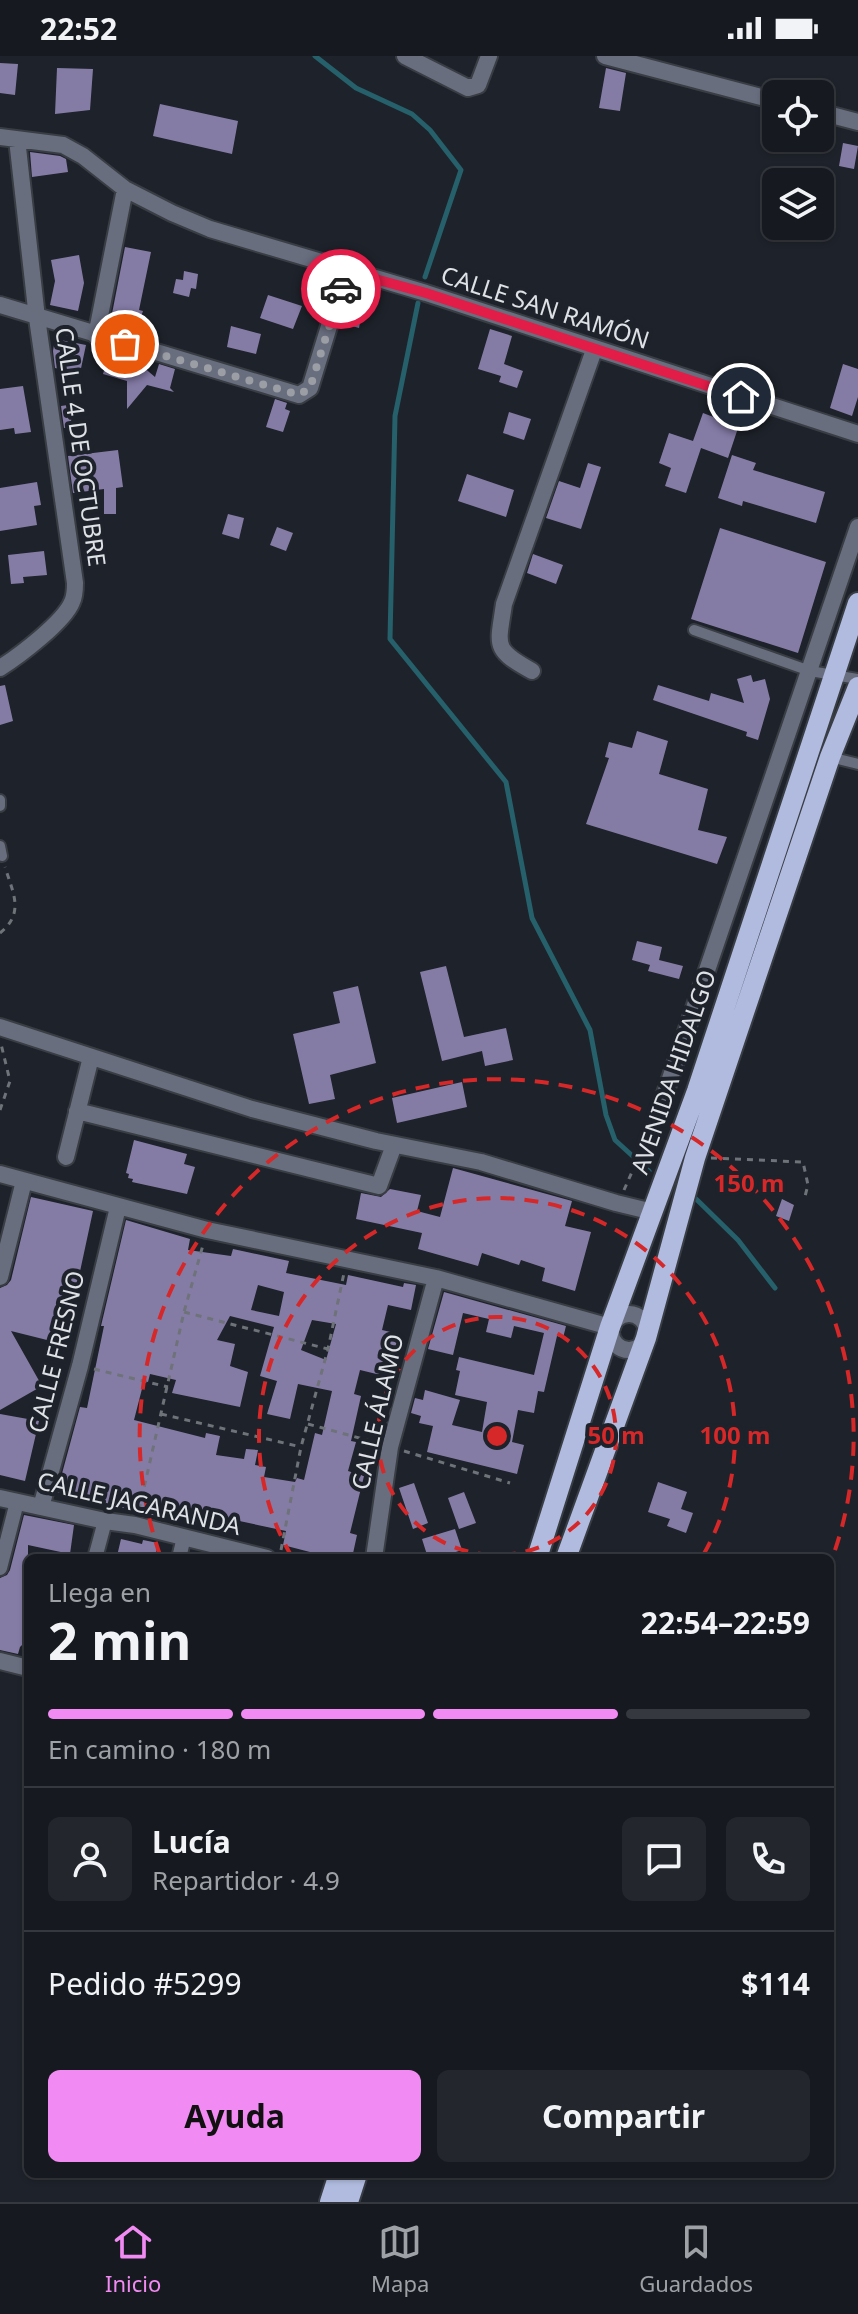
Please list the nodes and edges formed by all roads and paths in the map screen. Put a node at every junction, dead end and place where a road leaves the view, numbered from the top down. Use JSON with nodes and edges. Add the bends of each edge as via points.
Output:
{"nodes":[{"id":1,"x":489,"y":56,"type":"edge"},
{"id":2,"x":605,"y":56,"type":"edge"},
{"id":3,"x":407,"y":57,"type":"edge"},
{"id":4,"x":762,"y":97,"type":"edge"},
{"id":5,"x":834,"y":116,"type":"edge"},
{"id":6,"x":858,"y":122,"type":"edge"},
{"id":7,"x":8,"y":138,"type":"edge"},
{"id":8,"x":125,"y":189,"type":"junction"},
{"id":9,"x":346,"y":271,"type":"junction"},
{"id":10,"x":0,"y":305,"type":"edge"},
{"id":11,"x":37,"y":318,"type":"junction"},
{"id":12,"x":96,"y":336,"type":"junction"},
{"id":13,"x":594,"y":350,"type":"junction"},
{"id":14,"x":858,"y":434,"type":"edge"},
{"id":15,"x":858,"y":527,"type":"edge"},
{"id":16,"x":858,"y":603,"type":"edge"},
{"id":17,"x":694,"y":630,"type":"dead end"},
{"id":18,"x":0,"y":668,"type":"edge"},
{"id":19,"x":532,"y":671,"type":"dead end"},
{"id":20,"x":810,"y":671,"type":"junction"},
{"id":21,"x":834,"y":676,"type":"junction"},
{"id":22,"x":858,"y":679,"type":"edge"},
{"id":23,"x":858,"y":687,"type":"edge"},
{"id":24,"x":830,"y":757,"type":"junction"},
{"id":25,"x":858,"y":764,"type":"edge"},
{"id":26,"x":0,"y":800,"type":"edge"},
{"id":27,"x":0,"y":806,"type":"edge"},
{"id":28,"x":1,"y":851,"type":"edge"},
{"id":29,"x":0,"y":933,"type":"edge"},
{"id":30,"x":0,"y":1027,"type":"edge"},
{"id":31,"x":0,"y":1040,"type":"edge"},
{"id":32,"x":91,"y":1057,"type":"junction"},
{"id":33,"x":0,"y":1110,"type":"edge"},
{"id":34,"x":77,"y":1111,"type":"junction"},
{"id":35,"x":657,"y":1117,"type":"dead end"},
{"id":36,"x":648,"y":1137,"type":"dead end"},
{"id":37,"x":394,"y":1145,"type":"junction"},
{"id":38,"x":66,"y":1157,"type":"dead end"},
{"id":39,"x":695,"y":1158,"type":"junction"},
{"id":40,"x":634,"y":1171,"type":"dead end"},
{"id":41,"x":0,"y":1174,"type":"edge"},
{"id":42,"x":24,"y":1181,"type":"junction"},
{"id":43,"x":804,"y":1200,"type":"dead end"},
{"id":44,"x":118,"y":1207,"type":"junction"},
{"id":45,"x":653,"y":1212,"type":"junction"},
{"id":46,"x":207,"y":1230,"type":"junction"},
{"id":47,"x":347,"y":1260,"type":"junction"},
{"id":48,"x":0,"y":1277,"type":"edge"},
{"id":49,"x":436,"y":1278,"type":"junction"},
{"id":50,"x":184,"y":1312,"type":"junction"},
{"id":51,"x":610,"y":1327,"type":"junction"},
{"id":52,"x":646,"y":1338,"type":"junction"},
{"id":53,"x":328,"y":1349,"type":"junction"},
{"id":54,"x":80,"y":1366,"type":"junction"},
{"id":55,"x":168,"y":1387,"type":"junction"},
{"id":56,"x":161,"y":1414,"type":"junction"},
{"id":57,"x":308,"y":1424,"type":"junction"},
{"id":58,"x":301,"y":1447,"type":"junction"},
{"id":59,"x":390,"y":1447,"type":"junction"},
{"id":60,"x":510,"y":1483,"type":"dead end"},
{"id":61,"x":0,"y":1498,"type":"edge"},
{"id":62,"x":17,"y":1502,"type":"junction"},
{"id":63,"x":41,"y":1507,"type":"junction"},
{"id":64,"x":105,"y":1521,"type":"junction"},
{"id":65,"x":135,"y":1525,"type":"junction"},
{"id":66,"x":184,"y":1537,"type":"junction"},
{"id":67,"x":96,"y":1554,"type":"edge"},
{"id":68,"x":180,"y":1554,"type":"edge"},
{"id":69,"x":251,"y":1554,"type":"edge"},
{"id":70,"x":281,"y":1554,"type":"edge"},
{"id":71,"x":375,"y":1554,"type":"edge"},
{"id":72,"x":538,"y":1554,"type":"edge"},
{"id":73,"x":567,"y":1554,"type":"edge"},
{"id":74,"x":0,"y":1568,"type":"edge"},
{"id":75,"x":0,"y":1661,"type":"edge"},
{"id":76,"x":24,"y":1667,"type":"edge"},
{"id":77,"x":338,"y":2178,"type":"edge"},
{"id":78,"x":356,"y":2178,"type":"edge"},
{"id":79,"x":330,"y":2202,"type":"edge"},
{"id":80,"x":348,"y":2202,"type":"edge"}],
"edges":[{"from":1,"to":3,"type":"street","via":[[478,85],[468,88]]},
{"from":2,"to":4,"type":"street"},
{"from":5,"to":6,"type":"street"},
{"from":7,"to":8,"type":"street","name":"CALLE SAN RAMÓN","via":[[63,145]]},
{"from":7,"to":11,"type":"street","name":"CALLE 4 DE OCTUBRE"},
{"from":8,"to":9,"type":"street","name":"CALLE SAN RAMÓN","via":[[210,229]]},
{"from":8,"to":12,"type":"street"},
{"from":9,"to":12,"type":"street","via":[[310,388],[299,395]]},
{"from":9,"to":13,"type":"street","name":"CALLE SAN RAMÓN"},
{"from":10,"to":11,"type":"street"},
{"from":11,"to":12,"type":"street"},
{"from":11,"to":18,"type":"street","name":"CALLE 4 DE OCTUBRE","via":[[74,599],[66,613]]},
{"from":13,"to":14,"type":"street","name":"CALLE SAN RAMÓN"},
{"from":13,"to":19,"type":"street","via":[[504,604],[499,641],[505,656]]},
{"from":15,"to":20,"type":"street"},
{"from":16,"to":21,"type":"main road","name":"AVENIDA HIDALGO"},
{"from":17,"to":20,"type":"lane"},
{"from":20,"to":21,"type":"lane"},
{"from":20,"to":35,"type":"street"},
{"from":21,"to":22,"type":"lane"},
{"from":21,"to":45,"type":"main road","name":"AVENIDA HIDALGO"},
{"from":23,"to":24,"type":"main road","name":"AVENIDA HIDALGO"},
{"from":24,"to":25,"type":"lane"},
{"from":24,"to":39,"type":"main road","name":"AVENIDA HIDALGO"},
{"from":26,"to":27,"type":"lane"},
{"from":28,"to":29,"type":"path","via":[[16,905]]},
{"from":30,"to":32,"type":"street"},
{"from":31,"to":33,"type":"path","via":[[10,1081]]},
{"from":32,"to":34,"type":"street"},
{"from":32,"to":37,"type":"street","via":[[252,1109]]},
{"from":34,"to":37,"type":"street","via":[[379,1186]]},
{"from":34,"to":38,"type":"street"},
{"from":36,"to":40,"type":"path"},
{"from":37,"to":45,"type":"street","via":[[481,1162]]},
{"from":39,"to":43,"type":"path","via":[[803,1162],[808,1185]]},
{"from":39,"to":52,"type":"main road","name":"AVENIDA HIDALGO"},
{"from":41,"to":42,"type":"street"},
{"from":42,"to":44,"type":"street"},
{"from":42,"to":48,"type":"street"},
{"from":44,"to":46,"type":"street"},
{"from":44,"to":54,"type":"street","name":"CALLE FRESNO"},
{"from":45,"to":51,"type":"main road","name":"AVENIDA HIDALGO"},
{"from":46,"to":47,"type":"street"},
{"from":46,"to":50,"type":"path"},
{"from":47,"to":49,"type":"street"},
{"from":47,"to":53,"type":"path"},
{"from":49,"to":51,"type":"street"},
{"from":49,"to":59,"type":"street","name":"CALLE ÁLAMO"},
{"from":50,"to":53,"type":"path"},
{"from":50,"to":55,"type":"path"},
{"from":51,"to":52,"type":"street","via":[[623,1350],[636,1349]]},
{"from":51,"to":52,"type":"street","via":[[621,1315],[635,1314],[645,1322]]},
{"from":51,"to":72,"type":"main road","name":"AVENIDA HIDALGO"},
{"from":52,"to":73,"type":"main road","name":"AVENIDA HIDALGO"},
{"from":53,"to":57,"type":"path"},
{"from":54,"to":55,"type":"path"},
{"from":54,"to":63,"type":"street","name":"CALLE FRESNO"},
{"from":55,"to":56,"type":"path"},
{"from":56,"to":58,"type":"path"},
{"from":56,"to":65,"type":"path"},
{"from":57,"to":58,"type":"path"},
{"from":57,"to":59,"type":"path"},
{"from":58,"to":70,"type":"path"},
{"from":59,"to":60,"type":"path"},
{"from":59,"to":71,"type":"street","name":"CALLE ÁLAMO"},
{"from":61,"to":62,"type":"street","name":"CALLE JACARANDA"},
{"from":62,"to":63,"type":"street","name":"CALLE JACARANDA"},
{"from":62,"to":74,"type":"street"},
{"from":63,"to":64,"type":"street","name":"CALLE JACARANDA"},
{"from":64,"to":65,"type":"street","name":"CALLE JACARANDA"},
{"from":64,"to":67,"type":"street"},
{"from":65,"to":66,"type":"street","name":"CALLE JACARANDA"},
{"from":66,"to":68,"type":"street"},
{"from":66,"to":69,"type":"street","name":"CALLE JACARANDA"},
{"from":75,"to":76,"type":"street"},
{"from":77,"to":79,"type":"main road"},
{"from":78,"to":80,"type":"main road"}]}
